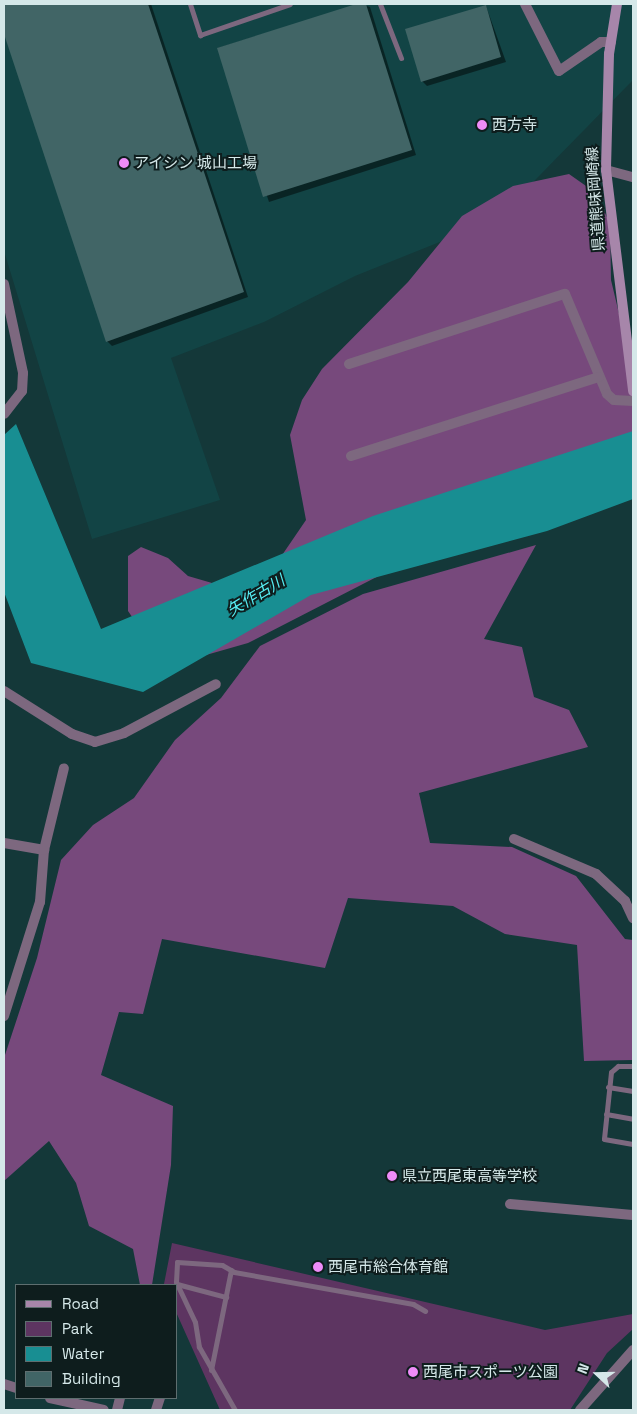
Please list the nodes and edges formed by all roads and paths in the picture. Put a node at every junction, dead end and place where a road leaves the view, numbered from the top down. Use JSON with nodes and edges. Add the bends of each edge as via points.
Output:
{"nodes":[{"id":1,"x":190,"y":4,"type":"edge"},
{"id":2,"x":290,"y":4,"type":"edge"},
{"id":3,"x":380,"y":4,"type":"edge"},
{"id":4,"x":525,"y":4,"type":"edge"},
{"id":5,"x":617,"y":4,"type":"edge"},
{"id":6,"x":611,"y":42,"type":"junction"},
{"id":7,"x":401,"y":58,"type":"dead end"},
{"id":8,"x":606,"y":170,"type":"junction"},
{"id":9,"x":633,"y":176,"type":"edge"},
{"id":10,"x":4,"y":284,"type":"edge"},
{"id":11,"x":349,"y":364,"type":"dead end"},
{"id":12,"x":599,"y":377,"type":"junction"},
{"id":13,"x":633,"y":391,"type":"edge"},
{"id":14,"x":633,"y":401,"type":"edge"},
{"id":15,"x":4,"y":414,"type":"edge"},
{"id":16,"x":351,"y":456,"type":"dead end"},
{"id":17,"x":216,"y":684,"type":"dead end"},
{"id":18,"x":4,"y":691,"type":"edge"},
{"id":19,"x":64,"y":768,"type":"dead end"},
{"id":20,"x":514,"y":839,"type":"dead end"},
{"id":21,"x":4,"y":843,"type":"edge"},
{"id":22,"x":44,"y":850,"type":"junction"},
{"id":23,"x":633,"y":918,"type":"edge"},
{"id":24,"x":4,"y":1016,"type":"edge"},
{"id":25,"x":633,"y":1066,"type":"edge"},
{"id":26,"x":608,"y":1087,"type":"junction"},
{"id":27,"x":633,"y":1091,"type":"edge"},
{"id":28,"x":606,"y":1114,"type":"junction"},
{"id":29,"x":633,"y":1118,"type":"edge"},
{"id":30,"x":633,"y":1144,"type":"edge"},
{"id":31,"x":510,"y":1204,"type":"dead end"},
{"id":32,"x":633,"y":1215,"type":"edge"},
{"id":33,"x":231,"y":1270,"type":"junction"},
{"id":34,"x":177,"y":1284,"type":"edge"},
{"id":35,"x":178,"y":1284,"type":"edge"},
{"id":36,"x":178,"y":1287,"type":"edge"},
{"id":37,"x":226,"y":1297,"type":"junction"},
{"id":38,"x":425,"y":1311,"type":"dead end"},
{"id":39,"x":633,"y":1350,"type":"edge"},
{"id":40,"x":211,"y":1370,"type":"junction"},
{"id":41,"x":54,"y":1399,"type":"edge"},
{"id":42,"x":104,"y":1410,"type":"edge"},
{"id":43,"x":235,"y":1410,"type":"edge"},
{"id":44,"x":580,"y":1410,"type":"edge"}],
"edges":[{"from":1,"to":2,"type":"lane","via":[[200,35]]},
{"from":3,"to":7,"type":"lane"},
{"from":4,"to":6,"type":"street","via":[[559,71],[601,42]]},
{"from":5,"to":6,"type":"main road","name":"県道熊味岡崎線"},
{"from":6,"to":8,"type":"main road","name":"県道熊味岡崎線"},
{"from":8,"to":9,"type":"street"},
{"from":8,"to":13,"type":"main road","name":"県道熊味岡崎線"},
{"from":10,"to":15,"type":"street","via":[[23,373],[22,391]]},
{"from":11,"to":12,"type":"street","via":[[565,294]]},
{"from":12,"to":14,"type":"street","via":[[614,400]]},
{"from":12,"to":16,"type":"street"},
{"from":17,"to":18,"type":"street","via":[[124,733],[95,742],[72,734]]},
{"from":19,"to":22,"type":"street"},
{"from":20,"to":23,"type":"street","via":[[596,874],[625,901]]},
{"from":21,"to":22,"type":"street"},
{"from":22,"to":24,"type":"street","via":[[40,902]]},
{"from":25,"to":26,"type":"lane","via":[[618,1066],[611,1072]]},
{"from":26,"to":27,"type":"lane"},
{"from":26,"to":28,"type":"lane"},
{"from":28,"to":29,"type":"lane"},
{"from":28,"to":30,"type":"lane","via":[[604,1139]]},
{"from":31,"to":32,"type":"street"},
{"from":33,"to":34,"type":"lane","via":[[222,1265],[177,1262]]},
{"from":33,"to":37,"type":"lane"},
{"from":33,"to":38,"type":"lane","via":[[413,1304]]},
{"from":35,"to":37,"type":"lane"},
{"from":36,"to":40,"type":"lane"},
{"from":37,"to":40,"type":"lane"},
{"from":39,"to":44,"type":"street"},
{"from":40,"to":43,"type":"lane"},
{"from":41,"to":42,"type":"street"}]}
